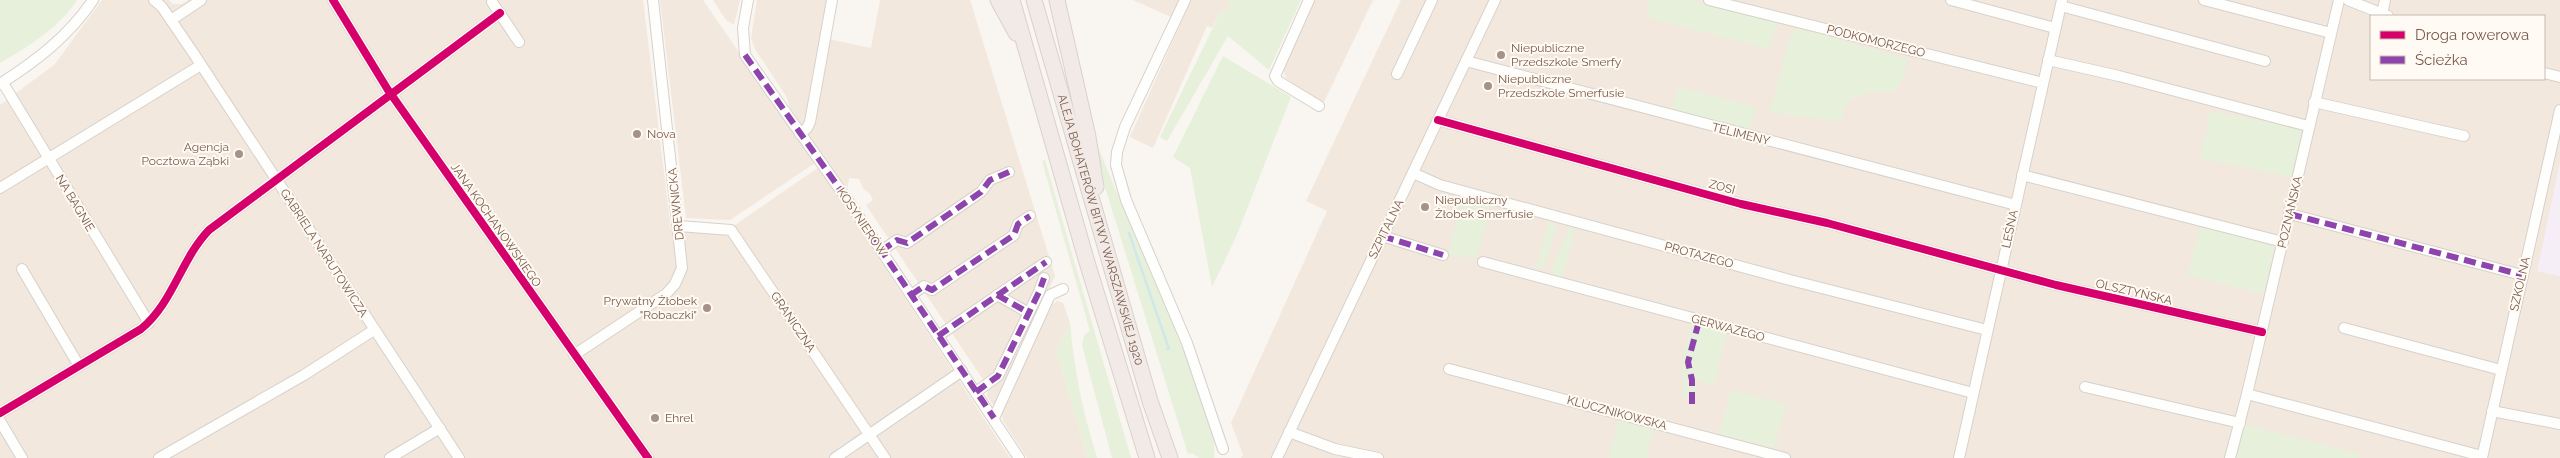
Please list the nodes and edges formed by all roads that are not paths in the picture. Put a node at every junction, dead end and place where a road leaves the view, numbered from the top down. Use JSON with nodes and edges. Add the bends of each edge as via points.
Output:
{"nodes":[{"id":1,"x":93,"y":0,"type":"edge"},
{"id":2,"x":154,"y":0,"type":"edge"},
{"id":3,"x":201,"y":0,"type":"edge"},
{"id":4,"x":333,"y":0,"type":"edge"},
{"id":5,"x":653,"y":0,"type":"edge"},
{"id":6,"x":748,"y":0,"type":"edge"},
{"id":7,"x":832,"y":0,"type":"edge"},
{"id":8,"x":998,"y":0,"type":"edge"},
{"id":9,"x":1012,"y":0,"type":"edge"},
{"id":10,"x":1034,"y":0,"type":"edge"},
{"id":11,"x":1056,"y":0,"type":"edge"},
{"id":12,"x":1185,"y":0,"type":"edge"},
{"id":13,"x":1309,"y":0,"type":"edge"},
{"id":14,"x":1432,"y":0,"type":"edge"},
{"id":15,"x":1495,"y":0,"type":"edge"},
{"id":16,"x":1708,"y":0,"type":"edge"},
{"id":17,"x":1951,"y":0,"type":"edge"},
{"id":18,"x":2204,"y":0,"type":"edge"},
{"id":19,"x":2339,"y":0,"type":"edge"},
{"id":20,"x":2348,"y":0,"type":"edge"},
{"id":21,"x":2385,"y":0,"type":"edge"},
{"id":22,"x":492,"y":2,"type":"dead end"},
{"id":23,"x":2061,"y":3,"type":"edge"},
{"id":24,"x":500,"y":13,"type":"junction"},
{"id":25,"x":2385,"y":15,"type":"edge"},
{"id":26,"x":171,"y":20,"type":"junction"},
{"id":27,"x":2055,"y":28,"type":"junction"},
{"id":28,"x":2330,"y":33,"type":"junction"},
{"id":29,"x":519,"y":42,"type":"dead end"},
{"id":30,"x":1026,"y":51,"type":"junction"},
{"id":31,"x":2048,"y":60,"type":"junction"},
{"id":32,"x":2265,"y":60,"type":"dead end"},
{"id":33,"x":1466,"y":61,"type":"junction"},
{"id":34,"x":201,"y":65,"type":"junction"},
{"id":35,"x":2545,"y":73,"type":"edge"},
{"id":36,"x":1397,"y":74,"type":"dead end"},
{"id":37,"x":2560,"y":77,"type":"edge"},
{"id":38,"x":2043,"y":83,"type":"junction"},
{"id":39,"x":1,"y":84,"type":"edge"},
{"id":40,"x":391,"y":94,"type":"junction"},
{"id":41,"x":2314,"y":102,"type":"junction"},
{"id":42,"x":1319,"y":106,"type":"dead end"},
{"id":43,"x":2560,"y":110,"type":"edge"},
{"id":44,"x":1438,"y":120,"type":"junction"},
{"id":45,"x":2308,"y":126,"type":"junction"},
{"id":46,"x":800,"y":134,"type":"junction"},
{"id":47,"x":2464,"y":136,"type":"dead end"},
{"id":48,"x":48,"y":158,"type":"junction"},
{"id":49,"x":1009,"y":172,"type":"dead end"},
{"id":50,"x":1413,"y":173,"type":"junction"},
{"id":51,"x":2022,"y":175,"type":"junction"},
{"id":52,"x":276,"y":179,"type":"junction"},
{"id":53,"x":0,"y":188,"type":"edge"},
{"id":54,"x":2016,"y":205,"type":"junction"},
{"id":55,"x":2290,"y":214,"type":"junction"},
{"id":56,"x":1030,"y":216,"type":"dead end"},
{"id":57,"x":679,"y":226,"type":"junction"},
{"id":58,"x":1382,"y":236,"type":"junction"},
{"id":59,"x":2283,"y":242,"type":"junction"},
{"id":60,"x":1106,"y":250,"type":"junction"},
{"id":61,"x":881,"y":251,"type":"junction"},
{"id":62,"x":1443,"y":255,"type":"dead end"},
{"id":63,"x":1046,"y":262,"type":"dead end"},
{"id":64,"x":1483,"y":262,"type":"dead end"},
{"id":65,"x":22,"y":269,"type":"dead end"},
{"id":66,"x":2001,"y":271,"type":"junction"},
{"id":67,"x":2522,"y":275,"type":"junction"},
{"id":68,"x":1044,"y":278,"type":"dead end"},
{"id":69,"x":1063,"y":289,"type":"dead end"},
{"id":70,"x":911,"y":295,"type":"junction"},
{"id":71,"x":997,"y":295,"type":"junction"},
{"id":72,"x":1029,"y":313,"type":"junction"},
{"id":73,"x":149,"y":323,"type":"junction"},
{"id":74,"x":2344,"y":328,"type":"dead end"},
{"id":75,"x":374,"y":330,"type":"junction"},
{"id":76,"x":1987,"y":330,"type":"junction"},
{"id":77,"x":2262,"y":332,"type":"junction"},
{"id":78,"x":938,"y":336,"type":"junction"},
{"id":79,"x":574,"y":355,"type":"junction"},
{"id":80,"x":79,"y":366,"type":"junction"},
{"id":81,"x":1449,"y":369,"type":"dead end"},
{"id":82,"x":2501,"y":370,"type":"junction"},
{"id":83,"x":962,"y":371,"type":"junction"},
{"id":84,"x":2085,"y":387,"type":"dead end"},
{"id":85,"x":976,"y":392,"type":"junction"},
{"id":86,"x":1973,"y":393,"type":"junction"},
{"id":87,"x":2247,"y":394,"type":"junction"},
{"id":88,"x":2492,"y":411,"type":"junction"},
{"id":89,"x":0,"y":413,"type":"edge"},
{"id":90,"x":994,"y":418,"type":"junction"},
{"id":91,"x":0,"y":421,"type":"edge"},
{"id":92,"x":2240,"y":423,"type":"junction"},
{"id":93,"x":2560,"y":424,"type":"edge"},
{"id":94,"x":440,"y":428,"type":"junction"},
{"id":95,"x":1289,"y":432,"type":"junction"},
{"id":96,"x":868,"y":434,"type":"junction"},
{"id":97,"x":1223,"y":449,"type":"dead end"},
{"id":98,"x":2482,"y":457,"type":"edge"},
{"id":99,"x":22,"y":458,"type":"edge"},
{"id":100,"x":158,"y":458,"type":"edge"},
{"id":101,"x":390,"y":458,"type":"edge"},
{"id":102,"x":459,"y":458,"type":"edge"},
{"id":103,"x":648,"y":458,"type":"edge"},
{"id":104,"x":835,"y":458,"type":"edge"},
{"id":105,"x":885,"y":458,"type":"edge"},
{"id":106,"x":1019,"y":458,"type":"edge"},
{"id":107,"x":1146,"y":458,"type":"edge"},
{"id":108,"x":1170,"y":458,"type":"edge"},
{"id":109,"x":1277,"y":458,"type":"edge"},
{"id":110,"x":1378,"y":458,"type":"edge"},
{"id":111,"x":1786,"y":458,"type":"edge"},
{"id":112,"x":1959,"y":458,"type":"edge"},
{"id":113,"x":2230,"y":458,"type":"edge"}],
"edges":[{"from":1,"to":39,"type":"street","via":[[78,22],[56,44]]},
{"from":2,"to":26,"type":"street","name":"GABRIELA NARUTOWICZA"},
{"from":3,"to":26,"type":"street"},
{"from":4,"to":40,"type":"street","name":"JANA KOCHANOWSKIEGO"},
{"from":5,"to":57,"type":"street","name":"DREWNICKA"},
{"from":6,"to":46,"type":"street","name":"KOSYNIERÓW","via":[[743,28],[745,55]]},
{"from":7,"to":46,"type":"street","via":[[810,122]]},
{"from":8,"to":30,"type":"highway"},
{"from":9,"to":30,"type":"highway","name":"ALEJA BOHATERÓW BITWY WARSZAWSKIEJ 1920"},
{"from":10,"to":60,"type":"highway","name":"ALEJA BOHATERÓW BITWY WARSZAWSKIEJ 1920"},
{"from":11,"to":60,"type":"highway","via":[[1088,137]]},
{"from":12,"to":97,"type":"street","via":[[1125,127],[1116,165],[1123,194],[1187,343]]},
{"from":13,"to":42,"type":"street","via":[[1275,76]]},
{"from":14,"to":36,"type":"street"},
{"from":15,"to":33,"type":"street","name":"SZPITALNA"},
{"from":16,"to":38,"type":"street","name":"PODKOMORZEGO"},
{"from":17,"to":27,"type":"street"},
{"from":18,"to":28,"type":"street"},
{"from":19,"to":28,"type":"street","name":"POZNAŃSKA"},
{"from":20,"to":25,"type":"street"},
{"from":21,"to":25,"type":"street"},
{"from":22,"to":24,"type":"street"},
{"from":23,"to":27,"type":"street","name":"LEŚNA"},
{"from":23,"to":32,"type":"street"},
{"from":24,"to":29,"type":"street"},
{"from":24,"to":40,"type":"street"},
{"from":26,"to":34,"type":"street","name":"GABRIELA NARUTOWICZA"},
{"from":27,"to":31,"type":"street","name":"LEŚNA"},
{"from":28,"to":41,"type":"street","name":"POZNAŃSKA"},
{"from":30,"to":107,"type":"highway","name":"ALEJA BOHATERÓW BITWY WARSZAWSKIEJ 1920"},
{"from":31,"to":38,"type":"street","name":"LEŚNA"},
{"from":31,"to":45,"type":"street"},
{"from":33,"to":44,"type":"street","name":"SZPITALNA"},
{"from":33,"to":54,"type":"street","name":"TELIMENY"},
{"from":34,"to":48,"type":"street"},
{"from":34,"to":52,"type":"street","name":"GABRIELA NARUTOWICZA"},
{"from":35,"to":37,"type":"street"},
{"from":38,"to":51,"type":"street","name":"LEŚNA"},
{"from":39,"to":48,"type":"street","name":"NA BAGNIE"},
{"from":40,"to":52,"type":"street"},
{"from":40,"to":79,"type":"street","name":"JANA KOCHANOWSKIEGO"},
{"from":41,"to":45,"type":"street","name":"POZNAŃSKA"},
{"from":41,"to":47,"type":"street"},
{"from":43,"to":67,"type":"street","name":"SZKOLNA"},
{"from":44,"to":50,"type":"street","name":"SZPITALNA"},
{"from":44,"to":66,"type":"street","name":"ZOSI","via":[[1741,204],[1827,223]]},
{"from":45,"to":55,"type":"street","name":"POZNAŃSKA"},
{"from":46,"to":61,"type":"street","name":"KOSYNIERÓW"},
{"from":48,"to":53,"type":"street"},
{"from":48,"to":73,"type":"street","name":"NA BAGNIE"},
{"from":49,"to":61,"type":"street","via":[[990,180],[981,192],[907,243],[897,240]]},
{"from":50,"to":58,"type":"street","name":"SZPITALNA"},
{"from":50,"to":76,"type":"street","name":"PROTAZEGO","via":[[1440,186]]},
{"from":51,"to":54,"type":"street","name":"LEŚNA"},
{"from":51,"to":59,"type":"street"},
{"from":52,"to":73,"type":"street","via":[[206,234]]},
{"from":52,"to":75,"type":"street","name":"GABRIELA NARUTOWICZA"},
{"from":54,"to":66,"type":"street","name":"LEŚNA"},
{"from":55,"to":59,"type":"street","name":"POZNAŃSKA"},
{"from":55,"to":67,"type":"street"},
{"from":56,"to":70,"type":"street","via":[[1018,224],[1014,235],[932,290],[924,286]]},
{"from":57,"to":79,"type":"street","name":"DREWNICKA","via":[[682,268],[671,290]]},
{"from":57,"to":96,"type":"street","name":"GRANICZNA","via":[[731,230]]},
{"from":58,"to":62,"type":"street"},
{"from":58,"to":95,"type":"street","name":"SZPITALNA"},
{"from":59,"to":77,"type":"street","name":"POZNAŃSKA"},
{"from":60,"to":108,"type":"highway","name":"ALEJA BOHATERÓW BITWY WARSZAWSKIEJ 1920"},
{"from":61,"to":70,"type":"street","name":"KOSYNIERÓW"},
{"from":63,"to":71,"type":"street"},
{"from":64,"to":86,"type":"street","name":"GERWAZEGO"},
{"from":65,"to":80,"type":"street"},
{"from":66,"to":76,"type":"street","name":"LEŚNA"},
{"from":66,"to":77,"type":"street","name":"OLSZTYŃSKA"},
{"from":67,"to":82,"type":"street","name":"SZKOLNA"},
{"from":68,"to":72,"type":"street"},
{"from":69,"to":90,"type":"street","via":[[1050,295]]},
{"from":70,"to":78,"type":"street","name":"KOSYNIERÓW"},
{"from":71,"to":72,"type":"street"},
{"from":71,"to":78,"type":"street"},
{"from":72,"to":85,"type":"street","via":[[998,376]]},
{"from":73,"to":80,"type":"street"},
{"from":74,"to":82,"type":"street"},
{"from":75,"to":94,"type":"street","name":"GABRIELA NARUTOWICZA"},
{"from":75,"to":100,"type":"street","via":[[304,375]]},
{"from":76,"to":86,"type":"street","name":"LEŚNA"},
{"from":77,"to":87,"type":"street","name":"POZNAŃSKA"},
{"from":78,"to":83,"type":"street","name":"KOSYNIERÓW"},
{"from":79,"to":103,"type":"street","name":"JANA KOCHANOWSKIEGO"},
{"from":80,"to":89,"type":"street"},
{"from":81,"to":111,"type":"street","name":"KLUCZNIKOWSKA"},
{"from":82,"to":88,"type":"street","name":"SZKOLNA"},
{"from":83,"to":85,"type":"street","name":"KOSYNIERÓW"},
{"from":83,"to":96,"type":"street"},
{"from":84,"to":92,"type":"street"},
{"from":85,"to":90,"type":"street","name":"KOSYNIERÓW"},
{"from":86,"to":112,"type":"street","name":"LEŚNA"},
{"from":87,"to":92,"type":"street","name":"POZNAŃSKA"},
{"from":87,"to":98,"type":"street"},
{"from":88,"to":93,"type":"street"},
{"from":88,"to":98,"type":"street","name":"SZKOLNA"},
{"from":90,"to":106,"type":"street","name":"KOSYNIERÓW"},
{"from":91,"to":99,"type":"street"},
{"from":92,"to":113,"type":"street","name":"POZNAŃSKA"},
{"from":94,"to":101,"type":"street"},
{"from":94,"to":102,"type":"street","name":"GABRIELA NARUTOWICZA"},
{"from":95,"to":109,"type":"street","name":"SZPITALNA"},
{"from":95,"to":110,"type":"street","via":[[1335,449]]},
{"from":96,"to":104,"type":"street"},
{"from":96,"to":105,"type":"street","name":"GRANICZNA"}]}
